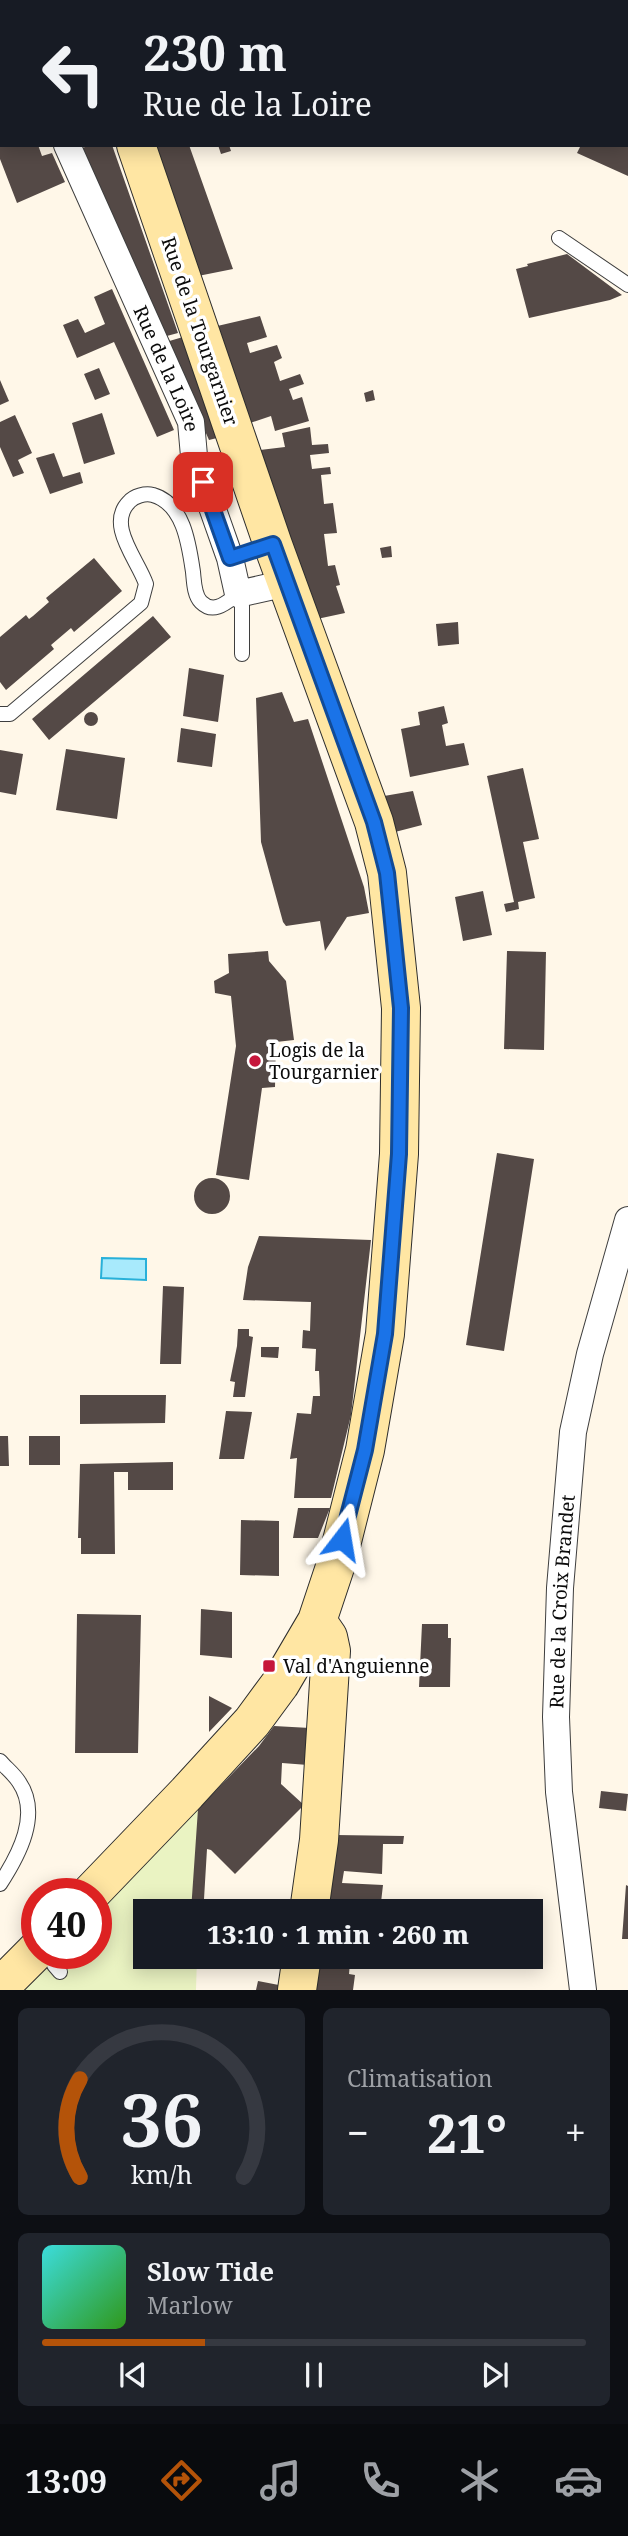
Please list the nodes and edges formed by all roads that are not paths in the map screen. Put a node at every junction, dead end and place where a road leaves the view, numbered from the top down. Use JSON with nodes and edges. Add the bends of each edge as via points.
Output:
{"nodes":[{"id":1,"x":68,"y":147,"type":"edge"},
{"id":2,"x":137,"y":147,"type":"edge"},
{"id":3,"x":559,"y":238,"type":"dead end"},
{"id":4,"x":628,"y":285,"type":"edge"},
{"id":5,"x":273,"y":544,"type":"junction"},
{"id":6,"x":230,"y":558,"type":"junction"},
{"id":7,"x":286,"y":583,"type":"junction"},
{"id":8,"x":238,"y":594,"type":"junction"},
{"id":9,"x":242,"y":654,"type":"dead end"},
{"id":10,"x":0,"y":714,"type":"edge"},
{"id":11,"x":628,"y":1220,"type":"edge"},
{"id":12,"x":317,"y":1621,"type":"junction"},
{"id":13,"x":0,"y":1761,"type":"edge"},
{"id":14,"x":105,"y":1878,"type":"edge"},
{"id":15,"x":0,"y":1884,"type":"edge"},
{"id":16,"x":311,"y":1899,"type":"edge"},
{"id":17,"x":33,"y":1969,"type":"edge"},
{"id":18,"x":300,"y":1969,"type":"edge"},
{"id":19,"x":0,"y":1987,"type":"edge"},
{"id":20,"x":297,"y":1990,"type":"edge"},
{"id":21,"x":583,"y":1990,"type":"edge"}],
"edges":[{"from":1,"to":6,"type":"street","name":"Rue de la Loire","via":[[191,422],[194,457]]},
{"from":2,"to":5,"type":"street","name":"Rue de la Tourgarnier"},
{"from":3,"to":4,"type":"lane"},
{"from":5,"to":6,"type":"street"},
{"from":5,"to":7,"type":"street","name":"Rue de la Tourgarnier"},
{"from":6,"to":8,"type":"street","name":"Rue de la Loire"},
{"from":7,"to":8,"type":"street"},
{"from":7,"to":12,"type":"street","name":"Rue de la Tourgarnier","via":[[377,835],[387,873],[401,1008],[399,1154],[385,1334],[365,1450]]},
{"from":8,"to":9,"type":"lane"},
{"from":8,"to":10,"type":"lane","via":[[220,608],[202,603],[179,515],[152,495],[134,496],[122,508],[119,528],[146,584],[141,603],[10,714]]},
{"from":11,"to":21,"type":"street","name":"Rue de la Croix Brandet","via":[[573,1432],[559,1588],[559,1793]]},
{"from":12,"to":14,"type":"street","name":"Rue de la Tourgarnier","via":[[252,1722]]},
{"from":12,"to":16,"type":"street","via":[[331,1651]]},
{"from":13,"to":15,"type":"lane","via":[[20,1783],[29,1808],[18,1852]]},
{"from":17,"to":19,"type":"street"},
{"from":18,"to":20,"type":"street"}]}
